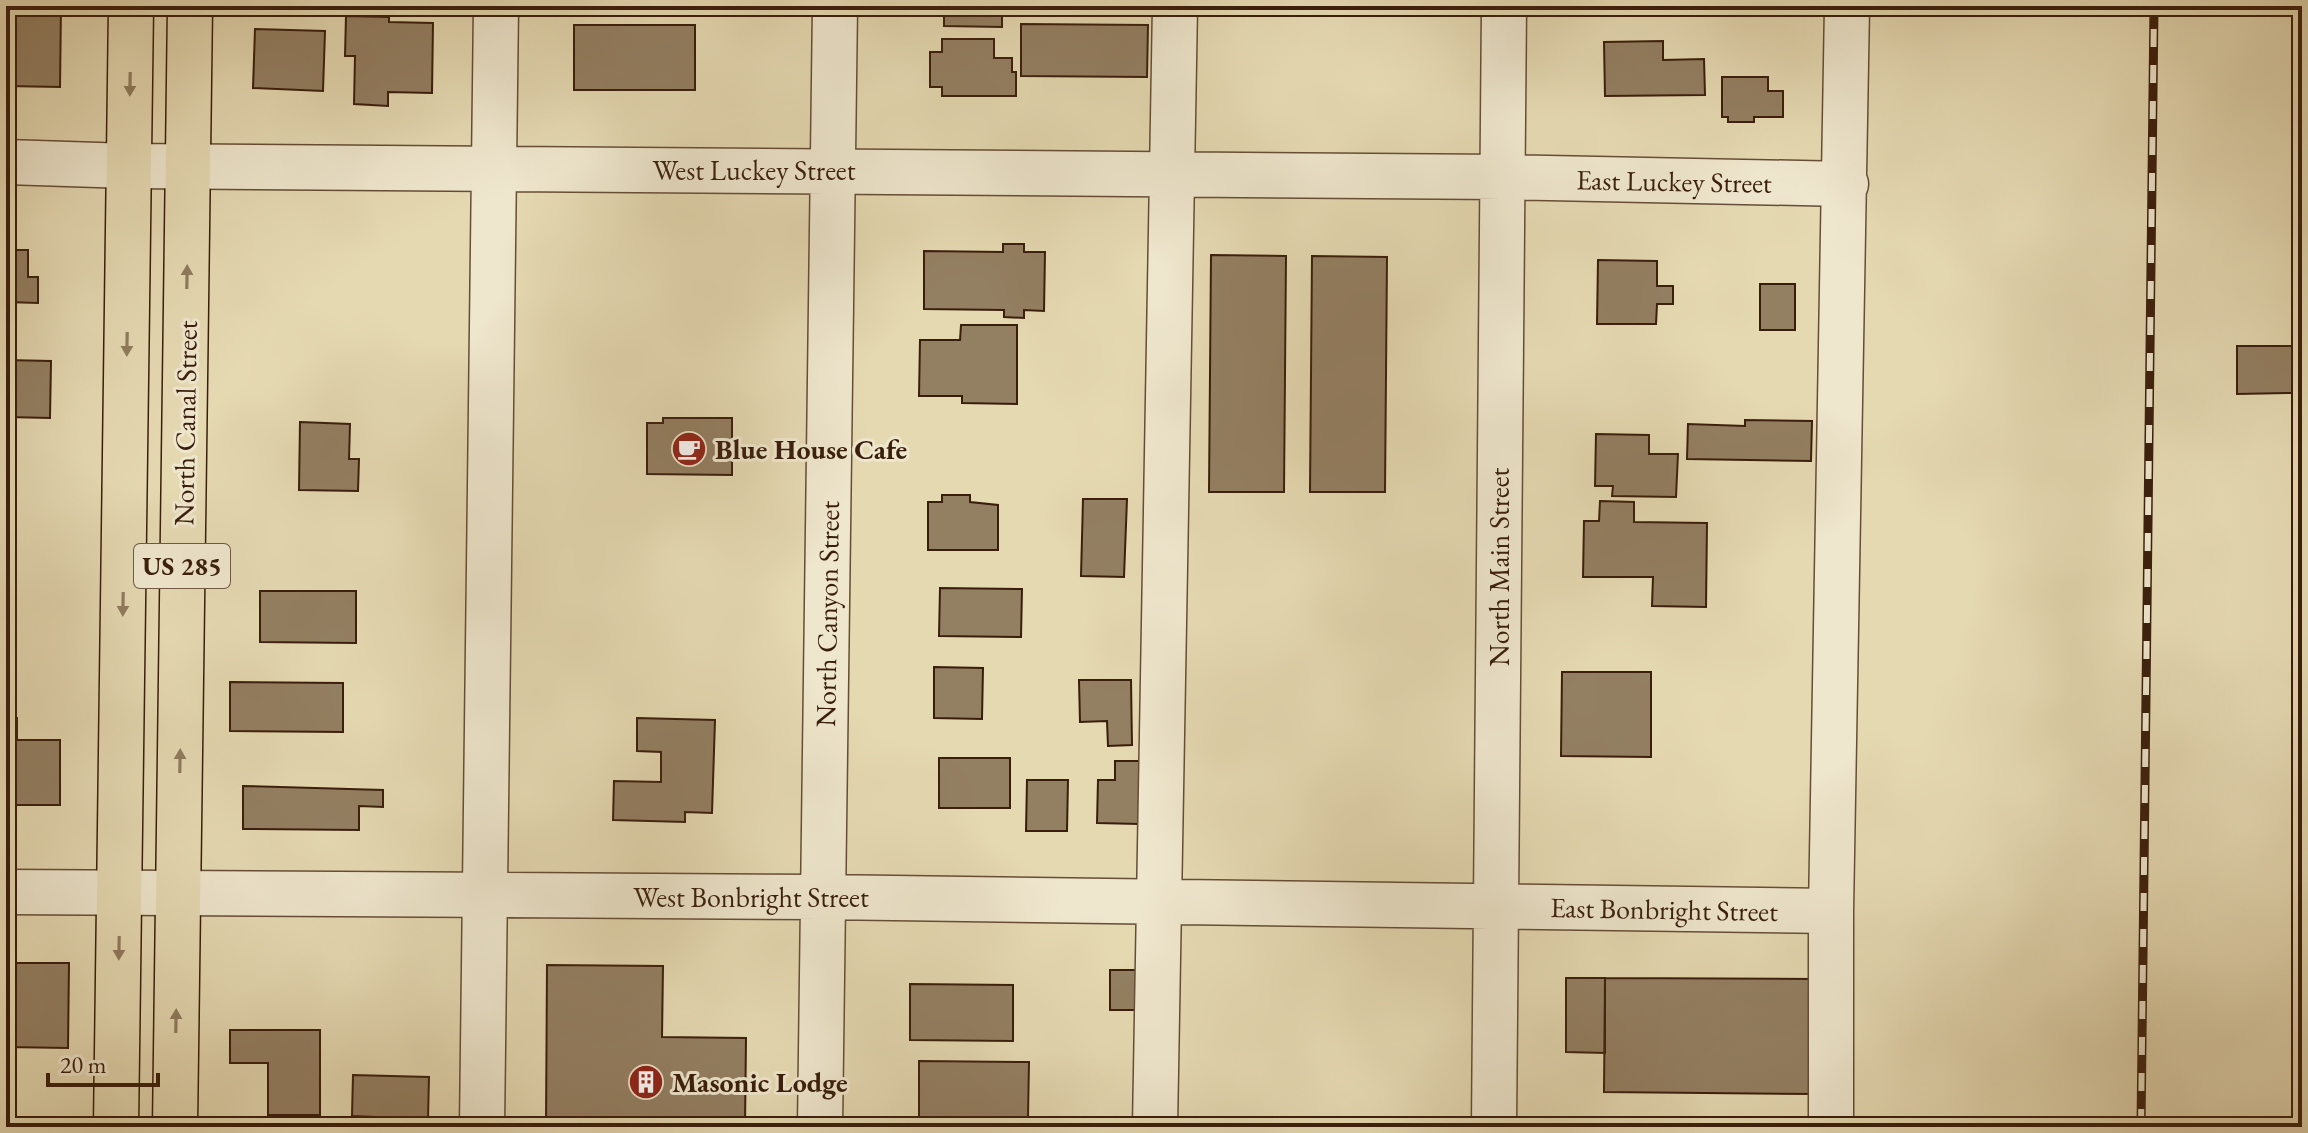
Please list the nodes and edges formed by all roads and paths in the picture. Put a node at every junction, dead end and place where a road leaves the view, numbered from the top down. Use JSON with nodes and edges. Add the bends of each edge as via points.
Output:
{"nodes":[{"id":1,"x":131,"y":6,"type":"edge"},
{"id":2,"x":190,"y":6,"type":"edge"},
{"id":3,"x":496,"y":6,"type":"edge"},
{"id":4,"x":835,"y":6,"type":"edge"},
{"id":5,"x":1175,"y":6,"type":"edge"},
{"id":6,"x":1504,"y":6,"type":"edge"},
{"id":7,"x":1847,"y":6,"type":"edge"},
{"id":8,"x":6,"y":162,"type":"edge"},
{"id":9,"x":129,"y":166,"type":"junction"},
{"id":10,"x":189,"y":166,"type":"junction"},
{"id":11,"x":493,"y":169,"type":"junction"},
{"id":12,"x":833,"y":171,"type":"junction"},
{"id":13,"x":1172,"y":174,"type":"junction"},
{"id":14,"x":1503,"y":177,"type":"junction"},
{"id":15,"x":1846,"y":184,"type":"junction"},
{"id":16,"x":6,"y":892,"type":"edge"},
{"id":17,"x":119,"y":892,"type":"junction"},
{"id":18,"x":178,"y":893,"type":"junction"},
{"id":19,"x":484,"y":895,"type":"junction"},
{"id":20,"x":823,"y":897,"type":"junction"},
{"id":21,"x":1157,"y":901,"type":"junction"},
{"id":22,"x":1496,"y":907,"type":"junction"},
{"id":23,"x":1831,"y":911,"type":"junction"},
{"id":24,"x":116,"y":1127,"type":"edge"},
{"id":25,"x":175,"y":1127,"type":"edge"},
{"id":26,"x":482,"y":1127,"type":"edge"},
{"id":27,"x":820,"y":1127,"type":"edge"},
{"id":28,"x":1155,"y":1127,"type":"edge"},
{"id":29,"x":1494,"y":1127,"type":"edge"},
{"id":30,"x":1831,"y":1127,"type":"edge"}],
"edges":[{"from":1,"to":9,"type":"highway","number":"US 285","one_way":true},
{"from":2,"to":10,"type":"highway","name":"North Canal Street","number":"US 285"},
{"from":3,"to":11,"type":"street"},
{"from":4,"to":12,"type":"street","name":"North Canyon Street"},
{"from":5,"to":13,"type":"street"},
{"from":6,"to":14,"type":"street","name":"North Main Street"},
{"from":7,"to":15,"type":"street"},
{"from":8,"to":9,"type":"street","name":"West Luckey Street"},
{"from":9,"to":10,"type":"street","name":"West Luckey Street"},
{"from":9,"to":17,"type":"highway","number":"US 285","one_way":true},
{"from":10,"to":11,"type":"street","name":"West Luckey Street"},
{"from":18,"to":10,"type":"highway","name":"North Canal Street","number":"US 285","one_way":true},
{"from":11,"to":12,"type":"street","name":"West Luckey Street"},
{"from":11,"to":19,"type":"street"},
{"from":12,"to":13,"type":"street","name":"West Luckey Street"},
{"from":12,"to":20,"type":"street","name":"North Canyon Street"},
{"from":13,"to":14,"type":"street","name":"West Luckey Street"},
{"from":13,"to":21,"type":"street"},
{"from":14,"to":15,"type":"street","name":"East Luckey Street"},
{"from":14,"to":22,"type":"street","name":"North Main Street"},
{"from":15,"to":23,"type":"street"},
{"from":16,"to":17,"type":"street","name":"West Bonbright Street"},
{"from":17,"to":18,"type":"street","name":"West Bonbright Street"},
{"from":17,"to":24,"type":"highway","number":"US 285","one_way":true},
{"from":18,"to":19,"type":"street","name":"West Bonbright Street"},
{"from":25,"to":18,"type":"highway","name":"North Canal Street","number":"US 285","one_way":true},
{"from":19,"to":20,"type":"street","name":"West Bonbright Street"},
{"from":19,"to":26,"type":"street"},
{"from":20,"to":21,"type":"street","name":"West Bonbright Street"},
{"from":20,"to":27,"type":"street","name":"North Canyon Street"},
{"from":21,"to":22,"type":"street","name":"West Bonbright Street"},
{"from":21,"to":28,"type":"street"},
{"from":22,"to":23,"type":"street","name":"East Bonbright Street"},
{"from":22,"to":29,"type":"street","name":"North Main Street"},
{"from":23,"to":30,"type":"street"}]}
